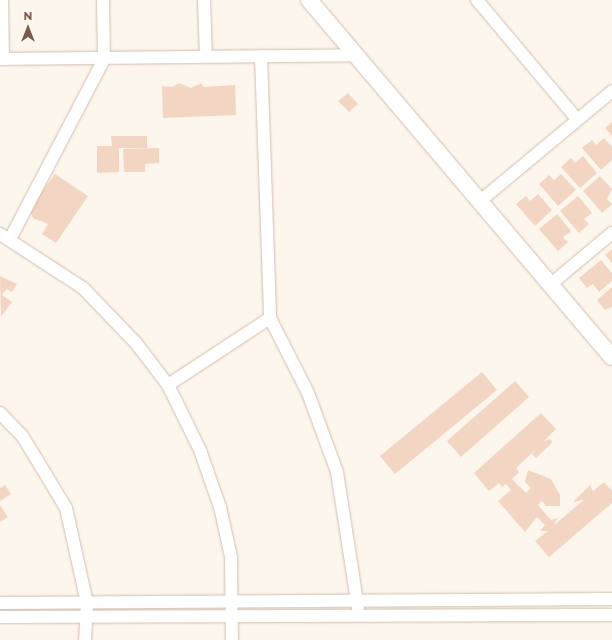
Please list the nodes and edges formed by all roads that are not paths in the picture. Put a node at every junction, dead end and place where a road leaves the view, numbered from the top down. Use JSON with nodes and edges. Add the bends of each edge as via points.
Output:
{"nodes":[{"id":1,"x":2,"y":0,"type":"edge"},
{"id":2,"x":103,"y":0,"type":"edge"},
{"id":3,"x":204,"y":0,"type":"edge"},
{"id":4,"x":310,"y":0,"type":"edge"},
{"id":5,"x":477,"y":0,"type":"edge"},
{"id":6,"x":356,"y":55,"type":"junction"},
{"id":7,"x":206,"y":56,"type":"junction"},
{"id":8,"x":261,"y":56,"type":"junction"},
{"id":9,"x":1,"y":59,"type":"edge"},
{"id":10,"x":104,"y":59,"type":"junction"},
{"id":11,"x":612,"y":91,"type":"edge"},
{"id":12,"x":577,"y":119,"type":"junction"},
{"id":13,"x":479,"y":202,"type":"junction"},
{"id":14,"x":612,"y":233,"type":"edge"},
{"id":15,"x":5,"y":237,"type":"edge"},
{"id":16,"x":551,"y":284,"type":"junction"},
{"id":17,"x":270,"y":318,"type":"junction"},
{"id":18,"x":612,"y":357,"type":"edge"},
{"id":19,"x":168,"y":385,"type":"junction"},
{"id":20,"x":0,"y":413,"type":"edge"},
{"id":21,"x":612,"y":599,"type":"edge"},
{"id":22,"x":358,"y":601,"type":"junction"},
{"id":23,"x":234,"y":602,"type":"junction"},
{"id":24,"x":0,"y":603,"type":"edge"},
{"id":25,"x":87,"y":603,"type":"junction"},
{"id":26,"x":612,"y":614,"type":"edge"},
{"id":27,"x":234,"y":616,"type":"junction"},
{"id":28,"x":358,"y":616,"type":"junction"},
{"id":29,"x":0,"y":617,"type":"edge"},
{"id":30,"x":87,"y":618,"type":"junction"},
{"id":31,"x":85,"y":640,"type":"edge"},
{"id":32,"x":232,"y":640,"type":"edge"}],
"edges":[{"from":1,"to":9,"type":"street"},
{"from":2,"to":10,"type":"street"},
{"from":3,"to":7,"type":"street"},
{"from":4,"to":6,"type":"main road"},
{"from":5,"to":12,"type":"street"},
{"from":6,"to":8,"type":"street"},
{"from":6,"to":13,"type":"main road"},
{"from":7,"to":8,"type":"street"},
{"from":7,"to":10,"type":"street"},
{"from":8,"to":17,"type":"street"},
{"from":9,"to":10,"type":"street"},
{"from":10,"to":15,"type":"street"},
{"from":11,"to":12,"type":"street"},
{"from":12,"to":13,"type":"street"},
{"from":13,"to":16,"type":"main road"},
{"from":14,"to":16,"type":"street"},
{"from":15,"to":19,"type":"street","via":[[83,288],[136,343]]},
{"from":16,"to":18,"type":"main road"},
{"from":17,"to":19,"type":"street"},
{"from":17,"to":22,"type":"street","via":[[308,393],[337,472]]},
{"from":19,"to":23,"type":"street","via":[[200,450],[220,508],[231,557]]},
{"from":20,"to":25,"type":"street","via":[[27,443],[66,508]]},
{"from":21,"to":22,"type":"street"},
{"from":22,"to":23,"type":"street"},
{"from":22,"to":28,"type":"street"},
{"from":23,"to":25,"type":"street"},
{"from":23,"to":27,"type":"street"},
{"from":24,"to":25,"type":"street"},
{"from":25,"to":30,"type":"street"},
{"from":26,"to":28,"type":"street"},
{"from":27,"to":28,"type":"street"},
{"from":27,"to":30,"type":"street"},
{"from":27,"to":32,"type":"street"},
{"from":29,"to":30,"type":"street"},
{"from":30,"to":31,"type":"street"}]}
